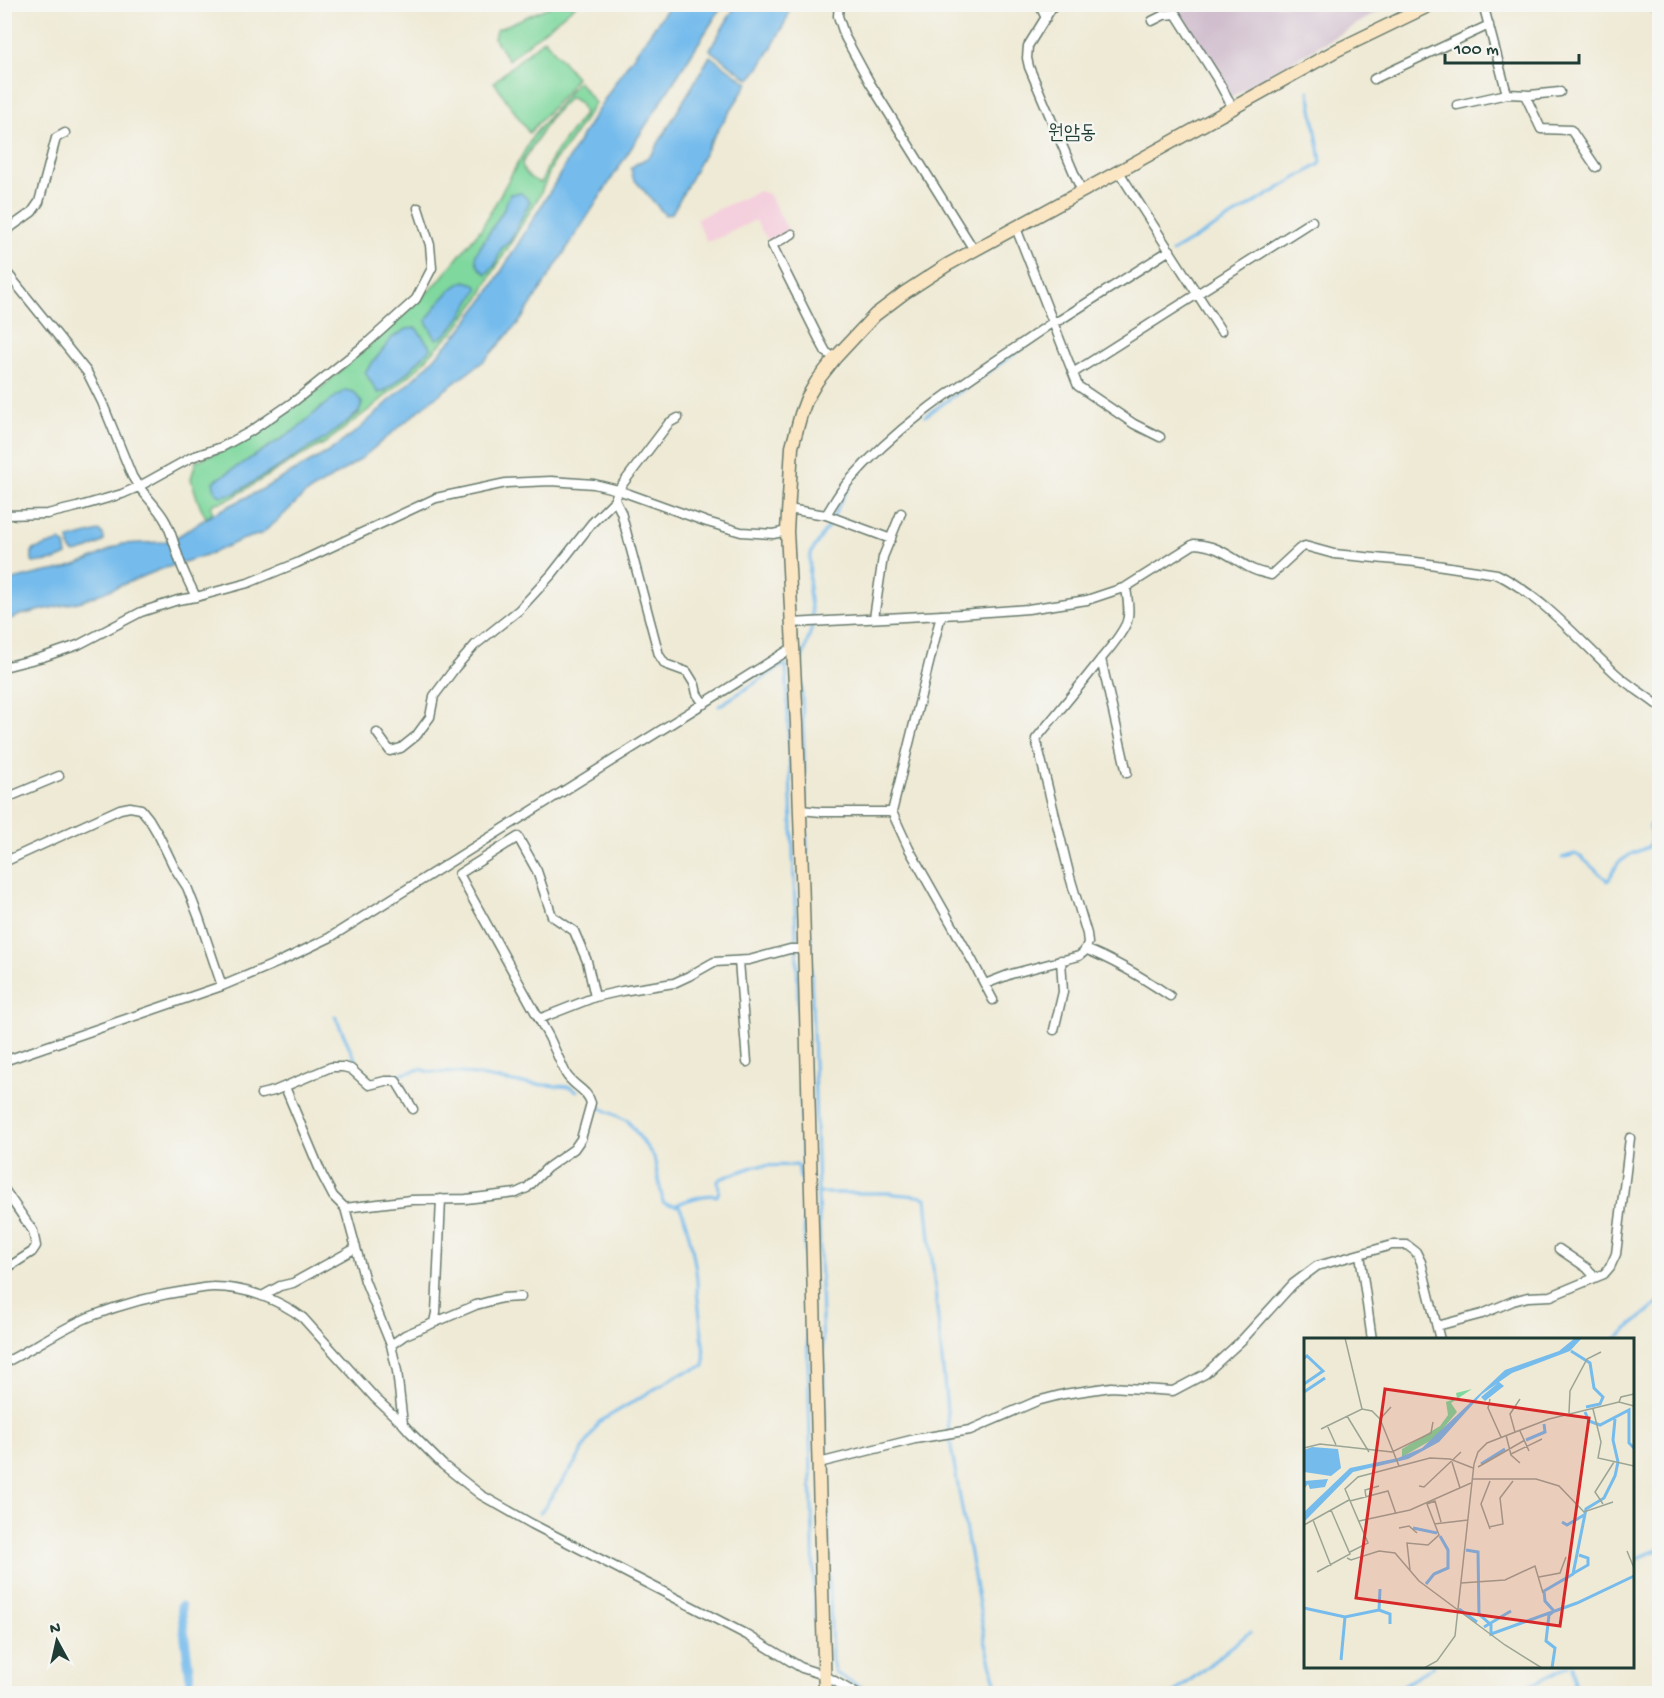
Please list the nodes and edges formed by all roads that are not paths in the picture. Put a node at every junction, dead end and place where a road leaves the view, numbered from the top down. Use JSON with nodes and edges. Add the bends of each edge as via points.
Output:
{"nodes":[{"id":1,"x":839,"y":4,"type":"edge"},
{"id":2,"x":1039,"y":4,"type":"edge"},
{"id":3,"x":1054,"y":4,"type":"edge"},
{"id":4,"x":1432,"y":4,"type":"edge"},
{"id":5,"x":1483,"y":4,"type":"edge"},
{"id":6,"x":1046,"y":18,"type":"junction"},
{"id":7,"x":1152,"y":21,"type":"dead end"},
{"id":8,"x":1488,"y":25,"type":"junction"},
{"id":9,"x":1374,"y":79,"type":"dead end"},
{"id":10,"x":1560,"y":92,"type":"dead end"},
{"id":11,"x":1507,"y":94,"type":"junction"},
{"id":12,"x":1525,"y":95,"type":"junction"},
{"id":13,"x":1457,"y":105,"type":"dead end"},
{"id":14,"x":1233,"y":108,"type":"junction"},
{"id":15,"x":65,"y":133,"type":"dead end"},
{"id":16,"x":1596,"y":167,"type":"dead end"},
{"id":17,"x":1119,"y":172,"type":"junction"},
{"id":18,"x":1082,"y":192,"type":"junction"},
{"id":19,"x":418,"y":208,"type":"dead end"},
{"id":20,"x":1312,"y":221,"type":"dead end"},
{"id":21,"x":1016,"y":228,"type":"junction"},
{"id":22,"x":4,"y":232,"type":"edge"},
{"id":23,"x":792,"y":234,"type":"dead end"},
{"id":24,"x":974,"y":250,"type":"junction"},
{"id":25,"x":1170,"y":250,"type":"junction"},
{"id":26,"x":4,"y":269,"type":"edge"},
{"id":27,"x":1198,"y":294,"type":"junction"},
{"id":28,"x":1053,"y":322,"type":"junction"},
{"id":29,"x":1221,"y":331,"type":"dead end"},
{"id":30,"x":835,"y":358,"type":"junction"},
{"id":31,"x":1073,"y":373,"type":"junction"},
{"id":32,"x":678,"y":417,"type":"dead end"},
{"id":33,"x":1160,"y":437,"type":"dead end"},
{"id":34,"x":138,"y":487,"type":"junction"},
{"id":35,"x":618,"y":490,"type":"junction"},
{"id":36,"x":615,"y":500,"type":"junction"},
{"id":37,"x":788,"y":509,"type":"junction"},
{"id":38,"x":901,"y":513,"type":"dead end"},
{"id":39,"x":4,"y":515,"type":"edge"},
{"id":40,"x":826,"y":515,"type":"junction"},
{"id":41,"x":786,"y":531,"type":"junction"},
{"id":42,"x":891,"y":539,"type":"junction"},
{"id":43,"x":1126,"y":587,"type":"junction"},
{"id":44,"x":196,"y":597,"type":"junction"},
{"id":45,"x":941,"y":615,"type":"junction"},
{"id":46,"x":874,"y":618,"type":"junction"},
{"id":47,"x":791,"y":623,"type":"junction"},
{"id":48,"x":792,"y":648,"type":"junction"},
{"id":49,"x":1101,"y":659,"type":"junction"},
{"id":50,"x":4,"y":667,"type":"edge"},
{"id":51,"x":704,"y":704,"type":"junction"},
{"id":52,"x":1659,"y":707,"type":"edge"},
{"id":53,"x":377,"y":733,"type":"dead end"},
{"id":54,"x":1127,"y":773,"type":"dead end"},
{"id":55,"x":59,"y":776,"type":"dead end"},
{"id":56,"x":4,"y":799,"type":"edge"},
{"id":57,"x":800,"y":810,"type":"junction"},
{"id":58,"x":892,"y":812,"type":"junction"},
{"id":59,"x":4,"y":862,"type":"edge"},
{"id":60,"x":804,"y":949,"type":"junction"},
{"id":61,"x":1085,"y":949,"type":"junction"},
{"id":62,"x":1062,"y":960,"type":"junction"},
{"id":63,"x":739,"y":961,"type":"junction"},
{"id":64,"x":985,"y":984,"type":"junction"},
{"id":65,"x":222,"y":986,"type":"junction"},
{"id":66,"x":1170,"y":996,"type":"dead end"},
{"id":67,"x":595,"y":997,"type":"junction"},
{"id":68,"x":993,"y":1000,"type":"dead end"},
{"id":69,"x":539,"y":1019,"type":"junction"},
{"id":70,"x":1054,"y":1030,"type":"dead end"},
{"id":71,"x":4,"y":1061,"type":"edge"},
{"id":72,"x":747,"y":1062,"type":"dead end"},
{"id":73,"x":285,"y":1087,"type":"junction"},
{"id":74,"x":261,"y":1094,"type":"dead end"},
{"id":75,"x":413,"y":1109,"type":"dead end"},
{"id":76,"x":1630,"y":1138,"type":"dead end"},
{"id":77,"x":4,"y":1189,"type":"edge"},
{"id":78,"x":441,"y":1199,"type":"junction"},
{"id":79,"x":345,"y":1208,"type":"junction"},
{"id":80,"x":356,"y":1248,"type":"junction"},
{"id":81,"x":1559,"y":1249,"type":"dead end"},
{"id":82,"x":1360,"y":1254,"type":"junction"},
{"id":83,"x":4,"y":1270,"type":"edge"},
{"id":84,"x":1595,"y":1277,"type":"junction"},
{"id":85,"x":262,"y":1296,"type":"junction"},
{"id":86,"x":521,"y":1297,"type":"dead end"},
{"id":87,"x":434,"y":1322,"type":"junction"},
{"id":88,"x":1437,"y":1326,"type":"junction"},
{"id":89,"x":1372,"y":1338,"type":"edge"},
{"id":90,"x":1440,"y":1338,"type":"edge"},
{"id":91,"x":391,"y":1345,"type":"junction"},
{"id":92,"x":4,"y":1363,"type":"edge"},
{"id":93,"x":404,"y":1424,"type":"junction"},
{"id":94,"x":819,"y":1463,"type":"junction"},
{"id":95,"x":824,"y":1675,"type":"junction"},
{"id":96,"x":825,"y":1694,"type":"edge"},
{"id":97,"x":857,"y":1694,"type":"edge"}],
"edges":[{"from":1,"to":24,"type":"street","via":[[838,16],[845,37],[870,83]]},
{"from":2,"to":6,"type":"street"},
{"from":3,"to":6,"type":"street"},
{"from":4,"to":14,"type":"street","via":[[1337,50]]},
{"from":5,"to":8,"type":"street"},
{"from":6,"to":18,"type":"street","via":[[1028,46],[1027,58]]},
{"from":7,"to":14,"type":"street","via":[[1176,14]]},
{"from":8,"to":9,"type":"street"},
{"from":8,"to":11,"type":"street"},
{"from":10,"to":12,"type":"street"},
{"from":11,"to":12,"type":"street"},
{"from":11,"to":13,"type":"street"},
{"from":12,"to":16,"type":"street","via":[[1541,129],[1571,130]]},
{"from":14,"to":17,"type":"street"},
{"from":15,"to":22,"type":"street","via":[[56,138],[39,202],[32,213]]},
{"from":17,"to":18,"type":"street"},
{"from":17,"to":25,"type":"street"},
{"from":18,"to":21,"type":"street"},
{"from":19,"to":34,"type":"street","via":[[430,245],[432,268],[416,299],[366,344],[251,431]]},
{"from":20,"to":27,"type":"street"},
{"from":21,"to":24,"type":"street"},
{"from":21,"to":28,"type":"street"},
{"from":23,"to":30,"type":"street","via":[[772,245],[826,352]]},
{"from":24,"to":30,"type":"street","via":[[875,315]]},
{"from":25,"to":27,"type":"street"},
{"from":25,"to":28,"type":"street"},
{"from":26,"to":34,"type":"street","via":[[87,372]]},
{"from":27,"to":29,"type":"street"},
{"from":27,"to":31,"type":"street"},
{"from":28,"to":31,"type":"street"},
{"from":28,"to":40,"type":"street","via":[[908,423],[847,483]]},
{"from":30,"to":37,"type":"street","via":[[817,381],[801,414],[792,447]]},
{"from":31,"to":33,"type":"street","via":[[1078,386]]},
{"from":32,"to":35,"type":"street","via":[[669,423]]},
{"from":34,"to":39,"type":"street","via":[[47,514]]},
{"from":34,"to":44,"type":"street","via":[[165,521]]},
{"from":35,"to":36,"type":"street"},
{"from":35,"to":41,"type":"street","via":[[741,532]]},
{"from":35,"to":44,"type":"street","via":[[551,481],[506,483],[436,498],[297,563],[248,583]]},
{"from":36,"to":51,"type":"street","via":[[659,656],[665,664],[687,672]]},
{"from":36,"to":53,"type":"street","via":[[519,610],[475,645],[455,668],[434,696],[430,717],[416,736],[390,751]]},
{"from":37,"to":40,"type":"street"},
{"from":37,"to":41,"type":"street"},
{"from":38,"to":42,"type":"street"},
{"from":40,"to":42,"type":"street"},
{"from":41,"to":47,"type":"street"},
{"from":42,"to":46,"type":"street","via":[[883,557]]},
{"from":43,"to":45,"type":"street","via":[[1075,602]]},
{"from":43,"to":49,"type":"street","via":[[1127,622]]},
{"from":43,"to":52,"type":"street","via":[[1194,544],[1218,548],[1255,571],[1271,575],[1305,546],[1334,554],[1497,574],[1562,620],[1616,675]]},
{"from":44,"to":50,"type":"street","via":[[141,612],[78,645]]},
{"from":45,"to":46,"type":"street"},
{"from":45,"to":58,"type":"street"},
{"from":46,"to":47,"type":"street"},
{"from":47,"to":48,"type":"street"},
{"from":48,"to":51,"type":"street"},
{"from":48,"to":57,"type":"street"},
{"from":49,"to":54,"type":"street"},
{"from":49,"to":61,"type":"street","via":[[1035,739],[1087,934]]},
{"from":51,"to":65,"type":"street","via":[[329,938]]},
{"from":55,"to":56,"type":"street"},
{"from":57,"to":58,"type":"street"},
{"from":57,"to":60,"type":"street"},
{"from":58,"to":64,"type":"street"},
{"from":59,"to":65,"type":"street","via":[[120,808],[141,809],[187,887]]},
{"from":60,"to":63,"type":"street"},
{"from":60,"to":94,"type":"street"},
{"from":61,"to":62,"type":"street","via":[[1079,956]]},
{"from":61,"to":66,"type":"street","via":[[1131,970]]},
{"from":62,"to":64,"type":"street"},
{"from":62,"to":70,"type":"street","via":[[1063,992]]},
{"from":63,"to":67,"type":"street","via":[[714,962],[674,983]]},
{"from":63,"to":72,"type":"street"},
{"from":64,"to":68,"type":"street"},
{"from":65,"to":71,"type":"street"},
{"from":67,"to":69,"type":"street"},
{"from":67,"to":69,"type":"street","via":[[587,961],[574,931],[552,916],[537,871],[518,837],[459,874]]},
{"from":69,"to":78,"type":"street","via":[[570,1080],[590,1098],[581,1139],[574,1149],[516,1193]]},
{"from":73,"to":74,"type":"street"},
{"from":73,"to":75,"type":"street","via":[[331,1067],[343,1067],[369,1085],[396,1081]]},
{"from":73,"to":79,"type":"street","via":[[322,1175]]},
{"from":76,"to":84,"type":"street","via":[[1616,1254],[1604,1274]]},
{"from":77,"to":83,"type":"street","via":[[33,1231],[36,1246]]},
{"from":78,"to":79,"type":"street"},
{"from":78,"to":87,"type":"street"},
{"from":79,"to":80,"type":"street"},
{"from":80,"to":85,"type":"street"},
{"from":80,"to":91,"type":"street"},
{"from":81,"to":84,"type":"street"},
{"from":82,"to":88,"type":"street","via":[[1392,1245],[1407,1245],[1416,1252]]},
{"from":82,"to":89,"type":"street"},
{"from":82,"to":94,"type":"street","via":[[1317,1266],[1293,1284],[1205,1374],[1173,1391],[1112,1388],[1064,1394],[970,1430]]},
{"from":84,"to":88,"type":"street","via":[[1551,1296],[1528,1297]]},
{"from":85,"to":92,"type":"street","via":[[213,1287],[134,1302],[88,1318]]},
{"from":85,"to":93,"type":"street","via":[[303,1318],[375,1398]]},
{"from":86,"to":87,"type":"street","via":[[476,1305]]},
{"from":87,"to":91,"type":"street"},
{"from":88,"to":90,"type":"street"},
{"from":91,"to":93,"type":"street"},
{"from":93,"to":95,"type":"street","via":[[443,1465],[482,1495],[802,1668]]},
{"from":94,"to":95,"type":"street"},
{"from":95,"to":96,"type":"street"},
{"from":95,"to":97,"type":"street"}]}
